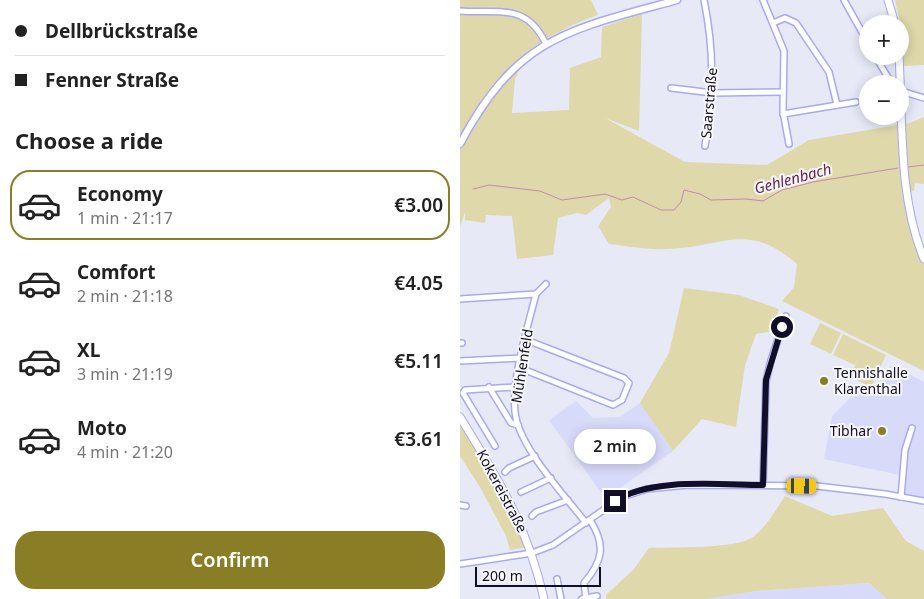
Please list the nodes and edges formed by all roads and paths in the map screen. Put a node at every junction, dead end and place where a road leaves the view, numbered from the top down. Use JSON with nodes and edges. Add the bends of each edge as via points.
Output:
{"nodes":[{"id":1,"x":676,"y":0,"type":"edge"},
{"id":2,"x":704,"y":0,"type":"edge"},
{"id":3,"x":763,"y":0,"type":"edge"},
{"id":4,"x":844,"y":0,"type":"edge"},
{"id":5,"x":888,"y":0,"type":"edge"},
{"id":6,"x":460,"y":11,"type":"edge"},
{"id":7,"x":892,"y":15,"type":"edge"},
{"id":8,"x":773,"y":23,"type":"junction"},
{"id":9,"x":859,"y":28,"type":"edge"},
{"id":10,"x":546,"y":44,"type":"junction"},
{"id":11,"x":671,"y":88,"type":"dead end"},
{"id":12,"x":782,"y":92,"type":"junction"},
{"id":13,"x":713,"y":93,"type":"junction"},
{"id":14,"x":909,"y":93,"type":"edge"},
{"id":15,"x":924,"y":98,"type":"edge"},
{"id":16,"x":856,"y":102,"type":"dead end"},
{"id":17,"x":837,"y":105,"type":"junction"},
{"id":18,"x":783,"y":114,"type":"junction"},
{"id":19,"x":903,"y":125,"type":"edge"},
{"id":20,"x":460,"y":144,"type":"edge"},
{"id":21,"x":789,"y":144,"type":"dead end"},
{"id":22,"x":705,"y":146,"type":"dead end"},
{"id":23,"x":924,"y":259,"type":"edge"},
{"id":24,"x":546,"y":284,"type":"dead end"},
{"id":25,"x":536,"y":294,"type":"junction"},
{"id":26,"x":460,"y":299,"type":"edge"},
{"id":27,"x":786,"y":316,"type":"dead end"},
{"id":28,"x":524,"y":338,"type":"junction"},
{"id":29,"x":521,"y":358,"type":"junction"},
{"id":30,"x":460,"y":361,"type":"edge"},
{"id":31,"x":520,"y":368,"type":"junction"},
{"id":32,"x":489,"y":387,"type":"junction"},
{"id":33,"x":516,"y":387,"type":"junction"},
{"id":34,"x":460,"y":417,"type":"edge"},
{"id":35,"x":518,"y":425,"type":"junction"},
{"id":36,"x":912,"y":428,"type":"dead end"},
{"id":37,"x":495,"y":446,"type":"dead end"},
{"id":38,"x":535,"y":456,"type":"junction"},
{"id":39,"x":505,"y":472,"type":"dead end"},
{"id":40,"x":551,"y":478,"type":"junction"},
{"id":41,"x":763,"y":485,"type":"junction"},
{"id":42,"x":521,"y":492,"type":"dead end"},
{"id":43,"x":901,"y":497,"type":"junction"},
{"id":44,"x":568,"y":500,"type":"junction"},
{"id":45,"x":924,"y":501,"type":"edge"},
{"id":46,"x":532,"y":516,"type":"dead end"},
{"id":47,"x":588,"y":522,"type":"junction"},
{"id":48,"x":532,"y":553,"type":"junction"},
{"id":49,"x":460,"y":564,"type":"edge"},
{"id":50,"x":557,"y":579,"type":"dead end"},
{"id":51,"x":597,"y":596,"type":"dead end"},
{"id":52,"x":544,"y":599,"type":"edge"},
{"id":53,"x":561,"y":599,"type":"edge"},
{"id":54,"x":584,"y":599,"type":"edge"}],
"edges":[{"from":1,"to":10,"type":"street","via":[[582,27]]},
{"from":2,"to":13,"type":"street","name":"Saarstraße","via":[[712,54]]},
{"from":3,"to":8,"type":"street"},
{"from":4,"to":9,"type":"street"},
{"from":5,"to":7,"type":"main road"},
{"from":6,"to":10,"type":"street","via":[[525,16]]},
{"from":8,"to":12,"type":"street","via":[[784,51]]},
{"from":8,"to":17,"type":"street","via":[[789,18],[796,23],[828,72]]},
{"from":10,"to":20,"type":"street","via":[[518,63],[499,83]]},
{"from":11,"to":13,"type":"street"},
{"from":12,"to":13,"type":"street"},
{"from":12,"to":18,"type":"street"},
{"from":13,"to":22,"type":"street","name":"Saarstraße"},
{"from":14,"to":15,"type":"street"},
{"from":16,"to":17,"type":"street"},
{"from":17,"to":18,"type":"street"},
{"from":18,"to":21,"type":"street"},
{"from":19,"to":23,"type":"main road","via":[[908,204]]},
{"from":24,"to":25,"type":"street"},
{"from":25,"to":26,"type":"street"},
{"from":25,"to":28,"type":"street","name":"Mühlenfeld"},
{"from":27,"to":41,"type":"street","via":[[766,380]]},
{"from":28,"to":29,"type":"street","name":"Mühlenfeld"},
{"from":28,"to":31,"type":"street","via":[[624,378],[629,383],[622,400],[613,405]]},
{"from":29,"to":30,"type":"street"},
{"from":29,"to":31,"type":"street","name":"Mühlenfeld"},
{"from":31,"to":33,"type":"street","name":"Mühlenfeld"},
{"from":32,"to":33,"type":"street"},
{"from":32,"to":35,"type":"street","via":[[511,423]]},
{"from":32,"to":37,"type":"street","via":[[463,393]]},
{"from":33,"to":35,"type":"street","name":"Mühlenfeld","via":[[514,408]]},
{"from":34,"to":48,"type":"main road","name":"Kokereistraße","via":[[513,505]]},
{"from":35,"to":38,"type":"street","name":"Mühlenfeld"},
{"from":36,"to":43,"type":"street","via":[[905,450]]},
{"from":38,"to":39,"type":"street"},
{"from":38,"to":40,"type":"street","name":"Mühlenfeld"},
{"from":40,"to":42,"type":"street"},
{"from":40,"to":44,"type":"street","name":"Mühlenfeld"},
{"from":41,"to":43,"type":"street","via":[[817,486]]},
{"from":41,"to":47,"type":"street","via":[[688,485],[641,490],[622,497]]},
{"from":43,"to":45,"type":"street"},
{"from":44,"to":46,"type":"street"},
{"from":44,"to":47,"type":"street","name":"Mühlenfeld"},
{"from":47,"to":48,"type":"street","via":[[553,545]]},
{"from":47,"to":54,"type":"street","name":"Mühlenfeld","via":[[597,531],[600,547],[596,569],[584,583]]},
{"from":48,"to":49,"type":"street"},
{"from":48,"to":52,"type":"main road","name":"Kokereistraße"},
{"from":50,"to":53,"type":"street"},
{"from":51,"to":54,"type":"street"}]}
